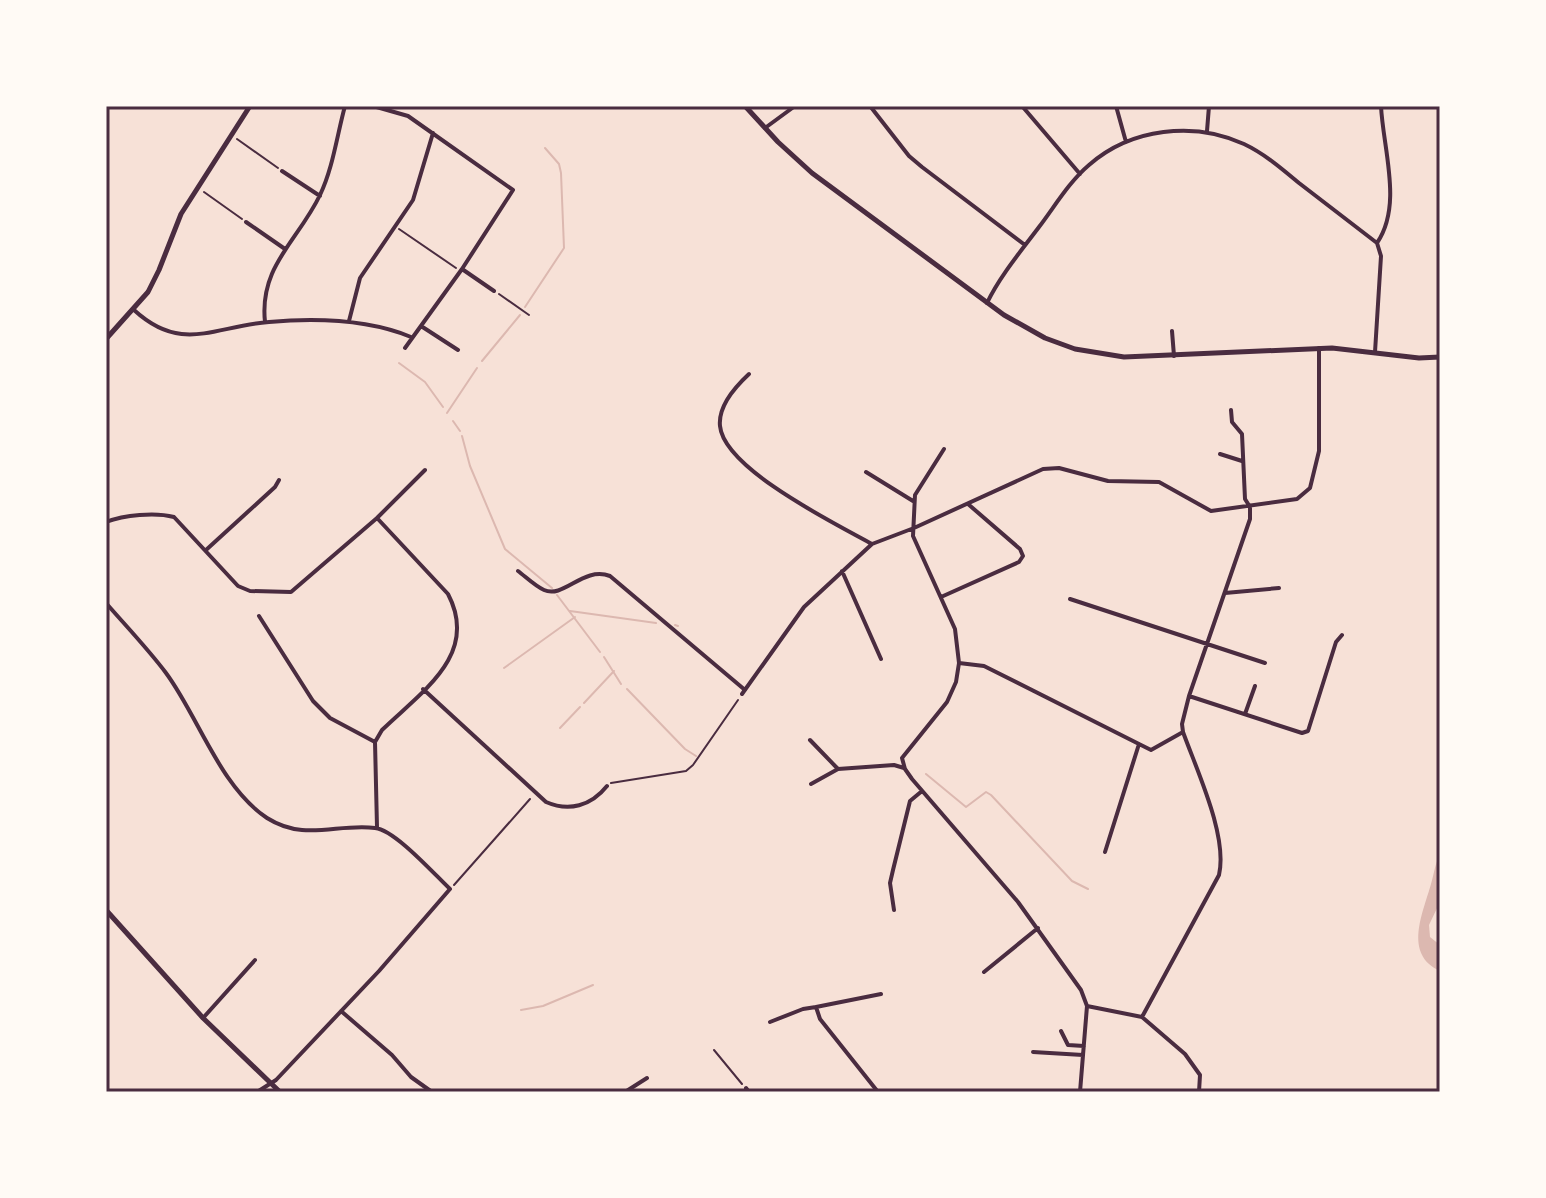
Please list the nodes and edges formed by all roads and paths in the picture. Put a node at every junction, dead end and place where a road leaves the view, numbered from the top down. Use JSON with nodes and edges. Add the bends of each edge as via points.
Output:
{"nodes":[{"id":1,"x":250,"y":106,"type":"edge"},
{"id":2,"x":345,"y":106,"type":"edge"},
{"id":3,"x":373,"y":106,"type":"edge"},
{"id":4,"x":745,"y":106,"type":"edge"},
{"id":5,"x":795,"y":106,"type":"edge"},
{"id":6,"x":870,"y":106,"type":"edge"},
{"id":7,"x":1022,"y":106,"type":"edge"},
{"id":8,"x":1116,"y":106,"type":"edge"},
{"id":9,"x":1209,"y":106,"type":"edge"},
{"id":10,"x":1381,"y":106,"type":"edge"},
{"id":11,"x":765,"y":128,"type":"junction"},
{"id":12,"x":433,"y":132,"type":"junction"},
{"id":13,"x":1207,"y":132,"type":"junction"},
{"id":14,"x":230,"y":135,"type":"junction"},
{"id":15,"x":1126,"y":142,"type":"junction"},
{"id":16,"x":282,"y":171,"type":"joint"},
{"id":17,"x":1080,"y":174,"type":"junction"},
{"id":18,"x":204,"y":192,"type":"dead end"},
{"id":19,"x":320,"y":196,"type":"junction"},
{"id":20,"x":246,"y":222,"type":"joint"},
{"id":21,"x":395,"y":227,"type":"junction"},
{"id":22,"x":1377,"y":243,"type":"junction"},
{"id":23,"x":1025,"y":245,"type":"junction"},
{"id":24,"x":285,"y":249,"type":"junction"},
{"id":25,"x":462,"y":269,"type":"junction"},
{"id":26,"x":494,"y":291,"type":"joint"},
{"id":27,"x":987,"y":303,"type":"junction"},
{"id":28,"x":134,"y":310,"type":"junction"},
{"id":29,"x":529,"y":315,"type":"dead end"},
{"id":30,"x":349,"y":321,"type":"junction"},
{"id":31,"x":265,"y":322,"type":"junction"},
{"id":32,"x":421,"y":326,"type":"junction"},
{"id":33,"x":1172,"y":331,"type":"dead end"},
{"id":34,"x":411,"y":337,"type":"junction"},
{"id":35,"x":106,"y":339,"type":"edge"},
{"id":36,"x":405,"y":348,"type":"dead end"},
{"id":37,"x":1319,"y":348,"type":"junction"},
{"id":38,"x":458,"y":350,"type":"dead end"},
{"id":39,"x":1375,"y":352,"type":"junction"},
{"id":40,"x":1174,"y":356,"type":"junction"},
{"id":41,"x":1440,"y":357,"type":"edge"},
{"id":42,"x":749,"y":374,"type":"dead end"},
{"id":43,"x":1231,"y":410,"type":"dead end"},
{"id":44,"x":944,"y":449,"type":"dead end"},
{"id":45,"x":1220,"y":454,"type":"dead end"},
{"id":46,"x":1242,"y":461,"type":"junction"},
{"id":47,"x":425,"y":470,"type":"dead end"},
{"id":48,"x":866,"y":472,"type":"dead end"},
{"id":49,"x":279,"y":480,"type":"dead end"},
{"id":50,"x":913,"y":501,"type":"junction"},
{"id":51,"x":968,"y":504,"type":"junction"},
{"id":52,"x":1250,"y":507,"type":"junction"},
{"id":53,"x":377,"y":518,"type":"junction"},
{"id":54,"x":106,"y":522,"type":"edge"},
{"id":55,"x":914,"y":528,"type":"junction"},
{"id":56,"x":872,"y":544,"type":"junction"},
{"id":57,"x":206,"y":550,"type":"junction"},
{"id":58,"x":518,"y":571,"type":"dead end"},
{"id":59,"x":842,"y":571,"type":"junction"},
{"id":60,"x":1279,"y":588,"type":"dead end"},
{"id":61,"x":1225,"y":593,"type":"junction"},
{"id":62,"x":941,"y":597,"type":"junction"},
{"id":63,"x":1070,"y":599,"type":"dead end"},
{"id":64,"x":106,"y":603,"type":"edge"},
{"id":65,"x":259,"y":616,"type":"dead end"},
{"id":66,"x":1342,"y":635,"type":"dead end"},
{"id":67,"x":1207,"y":644,"type":"junction"},
{"id":68,"x":881,"y":659,"type":"dead end"},
{"id":69,"x":959,"y":663,"type":"junction"},
{"id":70,"x":1265,"y":663,"type":"dead end"},
{"id":71,"x":1255,"y":686,"type":"dead end"},
{"id":72,"x":423,"y":689,"type":"junction"},
{"id":73,"x":743,"y":692,"type":"junction"},
{"id":74,"x":1189,"y":696,"type":"junction"},
{"id":75,"x":1245,"y":714,"type":"junction"},
{"id":76,"x":1183,"y":732,"type":"junction"},
{"id":77,"x":810,"y":740,"type":"dead end"},
{"id":78,"x":375,"y":742,"type":"junction"},
{"id":79,"x":1139,"y":744,"type":"junction"},
{"id":80,"x":838,"y":769,"type":"junction"},
{"id":81,"x":905,"y":769,"type":"junction"},
{"id":82,"x":811,"y":784,"type":"dead end"},
{"id":83,"x":607,"y":786,"type":"joint"},
{"id":84,"x":922,"y":791,"type":"junction"},
{"id":85,"x":535,"y":797,"type":"junction"},
{"id":86,"x":377,"y":827,"type":"junction"},
{"id":87,"x":1105,"y":852,"type":"dead end"},
{"id":88,"x":450,"y":889,"type":"junction"},
{"id":89,"x":106,"y":910,"type":"edge"},
{"id":90,"x":894,"y":910,"type":"dead end"},
{"id":91,"x":1038,"y":928,"type":"junction"},
{"id":92,"x":255,"y":960,"type":"dead end"},
{"id":93,"x":984,"y":972,"type":"dead end"},
{"id":94,"x":881,"y":994,"type":"dead end"},
{"id":95,"x":1087,"y":1006,"type":"junction"},
{"id":96,"x":816,"y":1007,"type":"junction"},
{"id":97,"x":341,"y":1011,"type":"junction"},
{"id":98,"x":1142,"y":1017,"type":"junction"},
{"id":99,"x":203,"y":1018,"type":"junction"},
{"id":100,"x":770,"y":1022,"type":"dead end"},
{"id":101,"x":1061,"y":1031,"type":"dead end"},
{"id":102,"x":1084,"y":1046,"type":"junction"},
{"id":103,"x":714,"y":1050,"type":"dead end"},
{"id":104,"x":1033,"y":1052,"type":"dead end"},
{"id":105,"x":1083,"y":1055,"type":"junction"},
{"id":106,"x":647,"y":1078,"type":"dead end"},
{"id":107,"x":269,"y":1083,"type":"junction"},
{"id":108,"x":747,"y":1090,"type":"edge"},
{"id":109,"x":257,"y":1092,"type":"edge"},
{"id":110,"x":280,"y":1092,"type":"edge"},
{"id":111,"x":432,"y":1092,"type":"edge"},
{"id":112,"x":625,"y":1092,"type":"edge"},
{"id":113,"x":878,"y":1092,"type":"edge"},
{"id":114,"x":1080,"y":1092,"type":"edge"},
{"id":115,"x":1199,"y":1092,"type":"edge"}],
"edges":[{"from":1,"to":14,"type":"street"},
{"from":2,"to":19,"type":"street"},
{"from":3,"to":12,"type":"street","via":[[408,116]]},
{"from":4,"to":11,"type":"street"},
{"from":5,"to":11,"type":"street"},
{"from":6,"to":23,"type":"street","via":[[915,161]]},
{"from":7,"to":17,"type":"street"},
{"from":8,"to":15,"type":"street"},
{"from":9,"to":13,"type":"street"},
{"from":10,"to":22,"type":"street","via":[[1390,190],[1388,222]]},
{"from":11,"to":27,"type":"street","via":[[812,173]]},
{"from":12,"to":21,"type":"street","via":[[413,200]]},
{"from":12,"to":25,"type":"street","via":[[513,190]]},
{"from":13,"to":15,"type":"street","via":[[1159,132]]},
{"from":13,"to":22,"type":"street","via":[[1243,143],[1270,160]]},
{"from":14,"to":16,"type":"path"},
{"from":14,"to":28,"type":"street","via":[[181,214],[159,270]]},
{"from":15,"to":17,"type":"street"},
{"from":16,"to":19,"type":"street"},
{"from":17,"to":23,"type":"street"},
{"from":18,"to":20,"type":"path"},
{"from":19,"to":24,"type":"street"},
{"from":20,"to":24,"type":"street"},
{"from":21,"to":25,"type":"path"},
{"from":21,"to":30,"type":"street","via":[[360,278]]},
{"from":22,"to":39,"type":"street","via":[[1381,256]]},
{"from":23,"to":27,"type":"street"},
{"from":24,"to":31,"type":"street","via":[[268,279]]},
{"from":25,"to":26,"type":"street"},
{"from":25,"to":32,"type":"street"},
{"from":26,"to":29,"type":"path"},
{"from":27,"to":40,"type":"street","via":[[1045,338],[1075,349],[1124,357]]},
{"from":28,"to":31,"type":"street","via":[[178,335],[199,336]]},
{"from":28,"to":35,"type":"street"},
{"from":30,"to":31,"type":"street"},
{"from":30,"to":34,"type":"street"},
{"from":32,"to":34,"type":"street"},
{"from":32,"to":38,"type":"street"},
{"from":33,"to":40,"type":"street"},
{"from":34,"to":36,"type":"street"},
{"from":37,"to":39,"type":"street"},
{"from":37,"to":40,"type":"street"},
{"from":37,"to":52,"type":"street","via":[[1320,436],[1310,488],[1297,499]]},
{"from":39,"to":41,"type":"street"},
{"from":42,"to":56,"type":"street","via":[[722,413],[721,431],[730,451],[805,507]]},
{"from":43,"to":46,"type":"street","via":[[1232,422],[1242,434]]},
{"from":44,"to":50,"type":"street"},
{"from":45,"to":46,"type":"street"},
{"from":46,"to":52,"type":"street"},
{"from":47,"to":53,"type":"street"},
{"from":48,"to":50,"type":"street"},
{"from":49,"to":57,"type":"street"},
{"from":50,"to":55,"type":"street"},
{"from":51,"to":52,"type":"street","via":[[1051,467],[1108,481],[1159,482],[1211,511]]},
{"from":51,"to":55,"type":"street"},
{"from":51,"to":62,"type":"street","via":[[1023,556]]},
{"from":52,"to":61,"type":"street"},
{"from":53,"to":57,"type":"street","via":[[291,592],[245,590]]},
{"from":53,"to":72,"type":"street","via":[[455,607],[456,645],[445,668]]},
{"from":54,"to":57,"type":"street","via":[[168,516]]},
{"from":55,"to":56,"type":"street"},
{"from":55,"to":62,"type":"street"},
{"from":56,"to":59,"type":"street"},
{"from":58,"to":73,"type":"street","via":[[549,592],[591,574],[610,576]]},
{"from":59,"to":68,"type":"street"},
{"from":59,"to":73,"type":"street","via":[[804,607]]},
{"from":60,"to":61,"type":"street"},
{"from":61,"to":67,"type":"street"},
{"from":62,"to":69,"type":"street","via":[[955,629]]},
{"from":63,"to":67,"type":"street"},
{"from":64,"to":86,"type":"street","via":[[167,674],[231,781],[263,815],[304,830]]},
{"from":65,"to":78,"type":"street","via":[[313,701],[330,718]]},
{"from":66,"to":75,"type":"street","via":[[1308,731]]},
{"from":67,"to":70,"type":"street"},
{"from":67,"to":74,"type":"street"},
{"from":69,"to":79,"type":"street","via":[[984,666]]},
{"from":69,"to":81,"type":"street","via":[[947,702],[902,758]]},
{"from":71,"to":75,"type":"street"},
{"from":72,"to":78,"type":"street"},
{"from":72,"to":85,"type":"street"},
{"from":73,"to":83,"type":"path","via":[[686,771],[617,780]]},
{"from":74,"to":75,"type":"street"},
{"from":74,"to":76,"type":"street"},
{"from":76,"to":79,"type":"street","via":[[1151,750]]},
{"from":76,"to":98,"type":"street","via":[[1222,859],[1219,875]]},
{"from":77,"to":80,"type":"street"},
{"from":78,"to":86,"type":"street"},
{"from":79,"to":87,"type":"street"},
{"from":80,"to":81,"type":"street"},
{"from":80,"to":82,"type":"street"},
{"from":81,"to":84,"type":"street"},
{"from":83,"to":85,"type":"street","via":[[576,806]]},
{"from":84,"to":90,"type":"street","via":[[910,801],[893,870]]},
{"from":84,"to":91,"type":"street"},
{"from":85,"to":88,"type":"path"},
{"from":86,"to":88,"type":"street"},
{"from":88,"to":97,"type":"street"},
{"from":89,"to":99,"type":"street"},
{"from":91,"to":93,"type":"street"},
{"from":91,"to":95,"type":"street"},
{"from":92,"to":99,"type":"street"},
{"from":94,"to":96,"type":"street"},
{"from":95,"to":98,"type":"street"},
{"from":95,"to":102,"type":"street"},
{"from":96,"to":100,"type":"street"},
{"from":96,"to":113,"type":"street"},
{"from":97,"to":107,"type":"street"},
{"from":97,"to":111,"type":"street"},
{"from":98,"to":115,"type":"street","via":[[1185,1054],[1200,1075]]},
{"from":99,"to":107,"type":"street"},
{"from":101,"to":102,"type":"street","via":[[1068,1045]]},
{"from":102,"to":105,"type":"street"},
{"from":103,"to":108,"type":"path"},
{"from":104,"to":105,"type":"street"},
{"from":105,"to":114,"type":"street"},
{"from":106,"to":112,"type":"street"},
{"from":107,"to":109,"type":"street"},
{"from":107,"to":110,"type":"street"}]}
